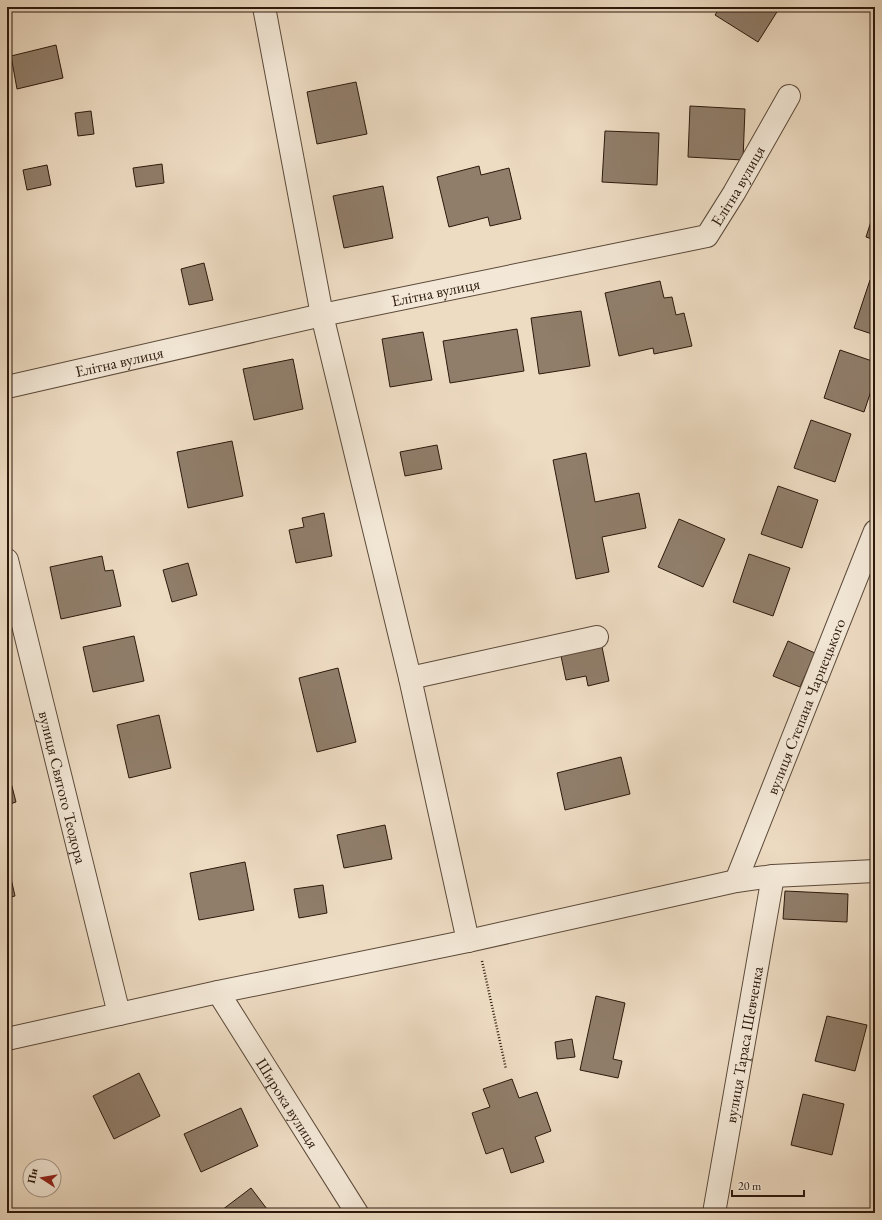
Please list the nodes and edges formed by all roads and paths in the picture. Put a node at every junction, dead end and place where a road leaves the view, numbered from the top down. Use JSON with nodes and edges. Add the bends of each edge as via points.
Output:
{"nodes":[{"id":1,"x":264,"y":7,"type":"edge"},
{"id":2,"x":789,"y":96,"type":"dead end"},
{"id":3,"x":322,"y":315,"type":"junction"},
{"id":4,"x":7,"y":387,"type":"edge"},
{"id":5,"x":875,"y":531,"type":"edge"},
{"id":6,"x":7,"y":560,"type":"edge"},
{"id":7,"x":597,"y":636,"type":"dead end"},
{"id":8,"x":410,"y":678,"type":"junction"},
{"id":9,"x":875,"y":870,"type":"edge"},
{"id":10,"x":773,"y":876,"type":"junction"},
{"id":11,"x":736,"y":881,"type":"junction"},
{"id":12,"x":473,"y":940,"type":"junction"},
{"id":13,"x":218,"y":992,"type":"junction"},
{"id":14,"x":119,"y":1014,"type":"junction"},
{"id":15,"x":7,"y":1039,"type":"edge"},
{"id":16,"x":506,"y":1069,"type":"dead end"},
{"id":17,"x":357,"y":1213,"type":"edge"},
{"id":18,"x":714,"y":1213,"type":"edge"}],
"edges":[{"from":1,"to":3,"type":"street"},
{"from":2,"to":3,"type":"street","name":"Елітна вулиця","via":[[734,194],[707,236]]},
{"from":3,"to":4,"type":"street","name":"Елітна вулиця"},
{"from":3,"to":8,"type":"street"},
{"from":5,"to":11,"type":"street","name":"вулиця Степана Чарнецького"},
{"from":6,"to":14,"type":"street","name":"вулиця Святого Теодора"},
{"from":7,"to":8,"type":"street"},
{"from":8,"to":12,"type":"street"},
{"from":9,"to":10,"type":"street"},
{"from":10,"to":11,"type":"street"},
{"from":10,"to":18,"type":"street","name":"вулиця Тараса Шевченка"},
{"from":11,"to":12,"type":"street"},
{"from":12,"to":13,"type":"street"},
{"from":12,"to":16,"type":"path"},
{"from":13,"to":14,"type":"street"},
{"from":13,"to":17,"type":"street","name":"Широка вулиця"},
{"from":14,"to":15,"type":"street"}]}
